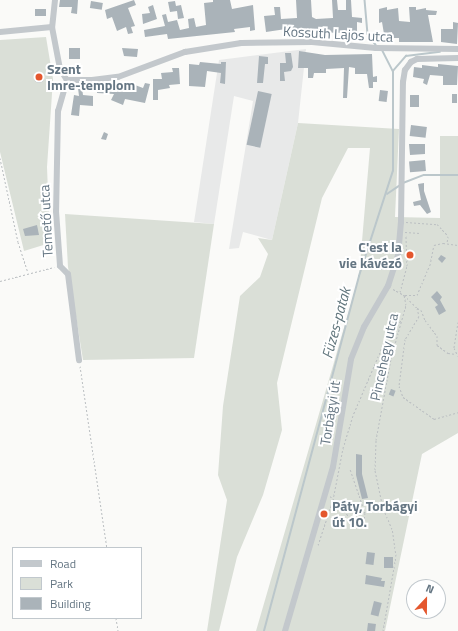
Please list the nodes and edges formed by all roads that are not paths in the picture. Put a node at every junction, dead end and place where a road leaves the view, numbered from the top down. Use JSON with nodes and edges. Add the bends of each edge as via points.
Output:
{"nodes":[{"id":1,"x":54,"y":0,"type":"edge"},
{"id":2,"x":52,"y":27,"type":"junction"},
{"id":3,"x":0,"y":32,"type":"edge"},
{"id":4,"x":407,"y":49,"type":"junction"},
{"id":5,"x":458,"y":49,"type":"edge"},
{"id":6,"x":458,"y":58,"type":"edge"},
{"id":7,"x":411,"y":62,"type":"junction"},
{"id":8,"x":67,"y":80,"type":"junction"},
{"id":9,"x":79,"y":360,"type":"road end"},
{"id":10,"x":285,"y":631,"type":"edge"}],
"edges":[{"from":1,"to":2,"type":"street"},
{"from":2,"to":3,"type":"street"},
{"from":2,"to":8,"type":"street","via":[[60,69]]},
{"from":4,"to":5,"type":"street","name":"Kossuth Lajos utca"},
{"from":4,"to":7,"type":"street","name":"Kossuth Lajos utca"},
{"from":4,"to":8,"type":"street","name":"Kossuth Lajos utca","via":[[312,42],[209,46],[185,52],[118,77]]},
{"from":6,"to":7,"type":"street","via":[[417,59]]},
{"from":7,"to":10,"type":"street","name":"Torbágyi út","via":[[405,70],[403,82],[402,232],[398,256],[388,286],[364,327],[351,360],[326,494]]},
{"from":8,"to":9,"type":"street","name":"Temető utca","via":[[58,111],[56,212],[60,266],[68,274]]}]}
